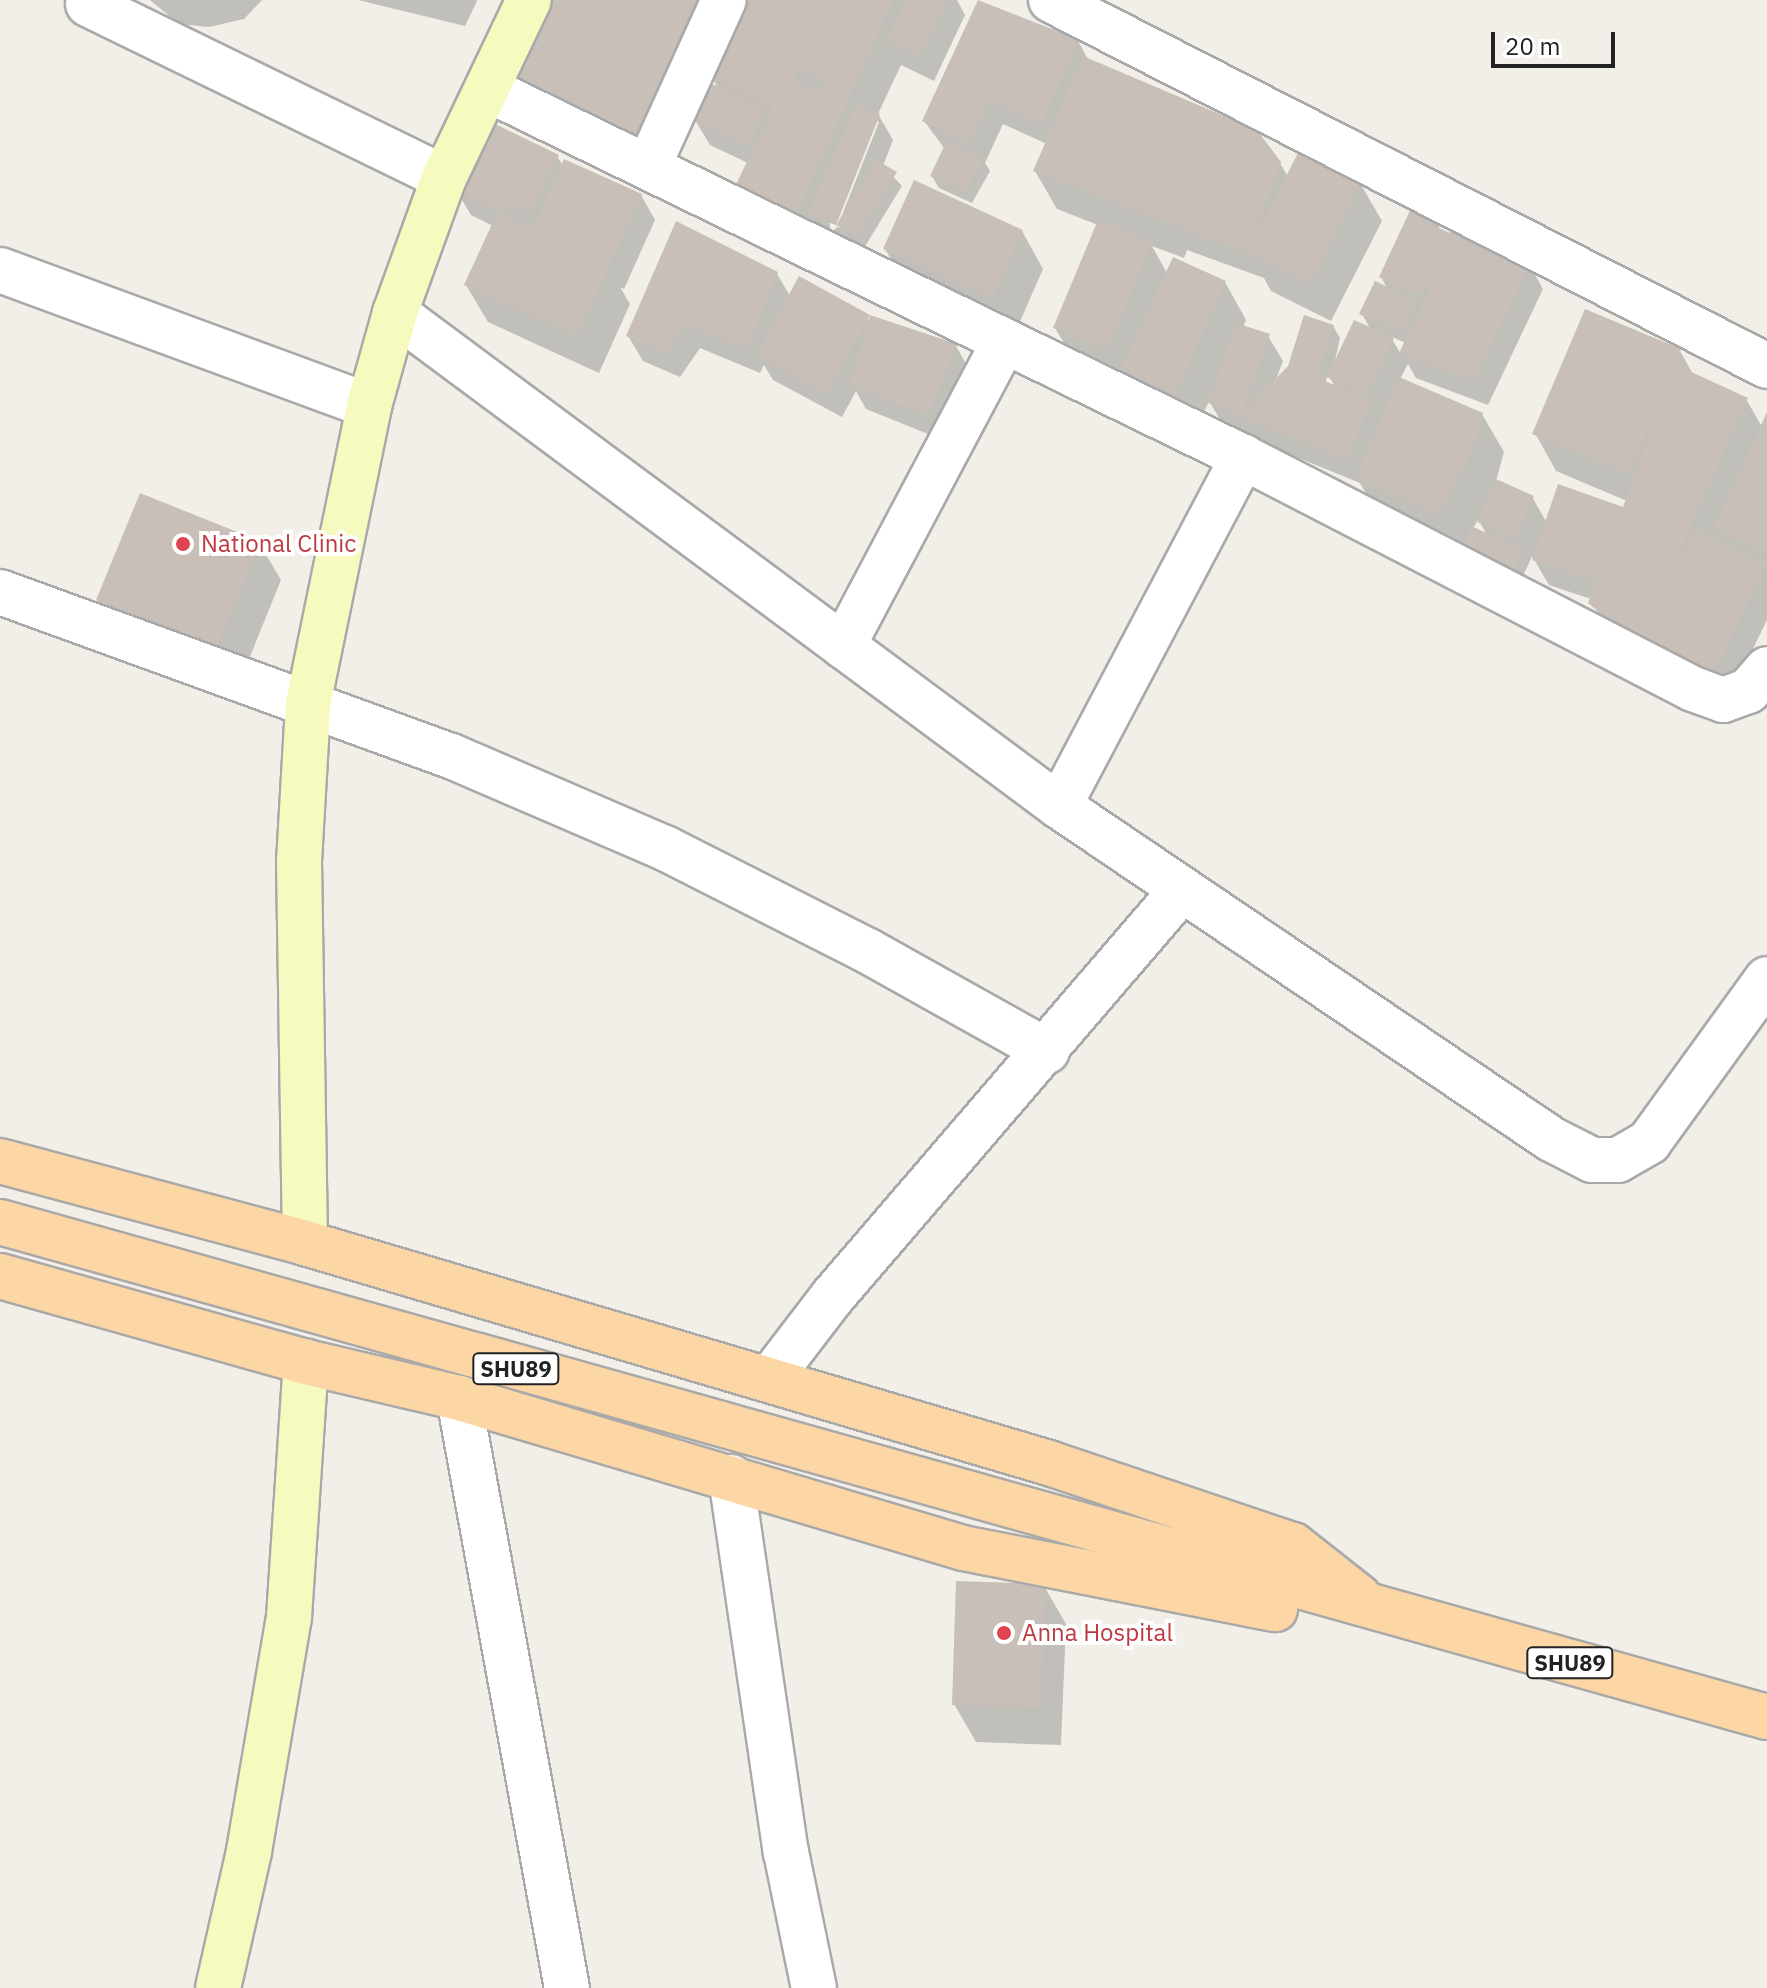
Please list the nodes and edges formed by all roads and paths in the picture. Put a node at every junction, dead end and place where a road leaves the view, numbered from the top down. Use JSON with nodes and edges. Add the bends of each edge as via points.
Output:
{"nodes":[{"id":1,"x":529,"y":0,"type":"edge"},
{"id":2,"x":724,"y":0,"type":"edge"},
{"id":3,"x":1051,"y":0,"type":"edge"},
{"id":4,"x":88,"y":4,"type":"dead end"},
{"id":5,"x":487,"y":89,"type":"junction"},
{"id":6,"x":649,"y":165,"type":"junction"},
{"id":7,"x":444,"y":178,"type":"junction"},
{"id":8,"x":0,"y":270,"type":"edge"},
{"id":9,"x":395,"y":313,"type":"junction"},
{"id":10,"x":1004,"y":342,"type":"junction"},
{"id":11,"x":1767,"y":366,"type":"edge"},
{"id":12,"x":369,"y":406,"type":"junction"},
{"id":13,"x":1243,"y":457,"type":"junction"},
{"id":14,"x":0,"y":592,"type":"edge"},
{"id":15,"x":843,"y":646,"type":"junction"},
{"id":16,"x":1767,"y":669,"type":"edge"},
{"id":17,"x":308,"y":704,"type":"junction"},
{"id":18,"x":1059,"y":806,"type":"junction"},
{"id":19,"x":1181,"y":891,"type":"junction"},
{"id":20,"x":1767,"y":979,"type":"edge"},
{"id":21,"x":1753,"y":1030,"type":"edge"},
{"id":22,"x":1047,"y":1051,"type":"junction"},
{"id":23,"x":0,"y":1161,"type":"edge"},
{"id":24,"x":0,"y":1222,"type":"edge"},
{"id":25,"x":305,"y":1243,"type":"junction"},
{"id":26,"x":0,"y":1276,"type":"edge"},
{"id":27,"x":306,"y":1362,"type":"junction"},
{"id":28,"x":771,"y":1377,"type":"junction"},
{"id":29,"x":459,"y":1398,"type":"junction"},
{"id":30,"x":731,"y":1477,"type":"junction"},
{"id":31,"x":1373,"y":1609,"type":"junction"},
{"id":32,"x":1767,"y":1717,"type":"edge"},
{"id":33,"x":218,"y":1988,"type":"edge"},
{"id":34,"x":567,"y":1988,"type":"edge"},
{"id":35,"x":814,"y":1988,"type":"edge"}],
"edges":[{"from":1,"to":5,"type":"main road"},
{"from":2,"to":6,"type":"street"},
{"from":3,"to":11,"type":"street"},
{"from":4,"to":7,"type":"street"},
{"from":5,"to":6,"type":"street"},
{"from":5,"to":7,"type":"main road"},
{"from":6,"to":10,"type":"street"},
{"from":7,"to":9,"type":"main road"},
{"from":8,"to":12,"type":"street"},
{"from":9,"to":12,"type":"main road"},
{"from":9,"to":15,"type":"street"},
{"from":10,"to":13,"type":"street"},
{"from":10,"to":15,"type":"street"},
{"from":12,"to":17,"type":"main road"},
{"from":13,"to":16,"type":"street","via":[[1693,689],[1723,700],[1748,691]]},
{"from":13,"to":18,"type":"street"},
{"from":14,"to":17,"type":"street"},
{"from":15,"to":18,"type":"street"},
{"from":17,"to":22,"type":"street","via":[[451,756],[665,848],[868,951]]},
{"from":17,"to":25,"type":"main road","via":[[299,862]]},
{"from":18,"to":19,"type":"street"},
{"from":19,"to":21,"type":"street","via":[[1551,1139],[1592,1160],[1618,1160],[1649,1142]]},
{"from":19,"to":22,"type":"street"},
{"from":20,"to":21,"type":"street"},
{"from":22,"to":28,"type":"street","via":[[833,1296]]},
{"from":23,"to":25,"type":"main road"},
{"from":24,"to":31,"type":"main road","number":"SHU89"},
{"from":25,"to":28,"type":"main road"},
{"from":26,"to":27,"type":"main road"},
{"from":27,"to":29,"type":"main road"},
{"from":27,"to":33,"type":"main road","via":[[289,1617],[249,1851]]},
{"from":28,"to":31,"type":"main road","via":[[1293,1545]]},
{"from":29,"to":30,"type":"main road"},
{"from":29,"to":34,"type":"street"},
{"from":30,"to":31,"type":"main road","via":[[963,1548],[1288,1612]]},
{"from":30,"to":35,"type":"street","via":[[786,1852]]},
{"from":31,"to":32,"type":"main road","number":"SHU89"}]}
